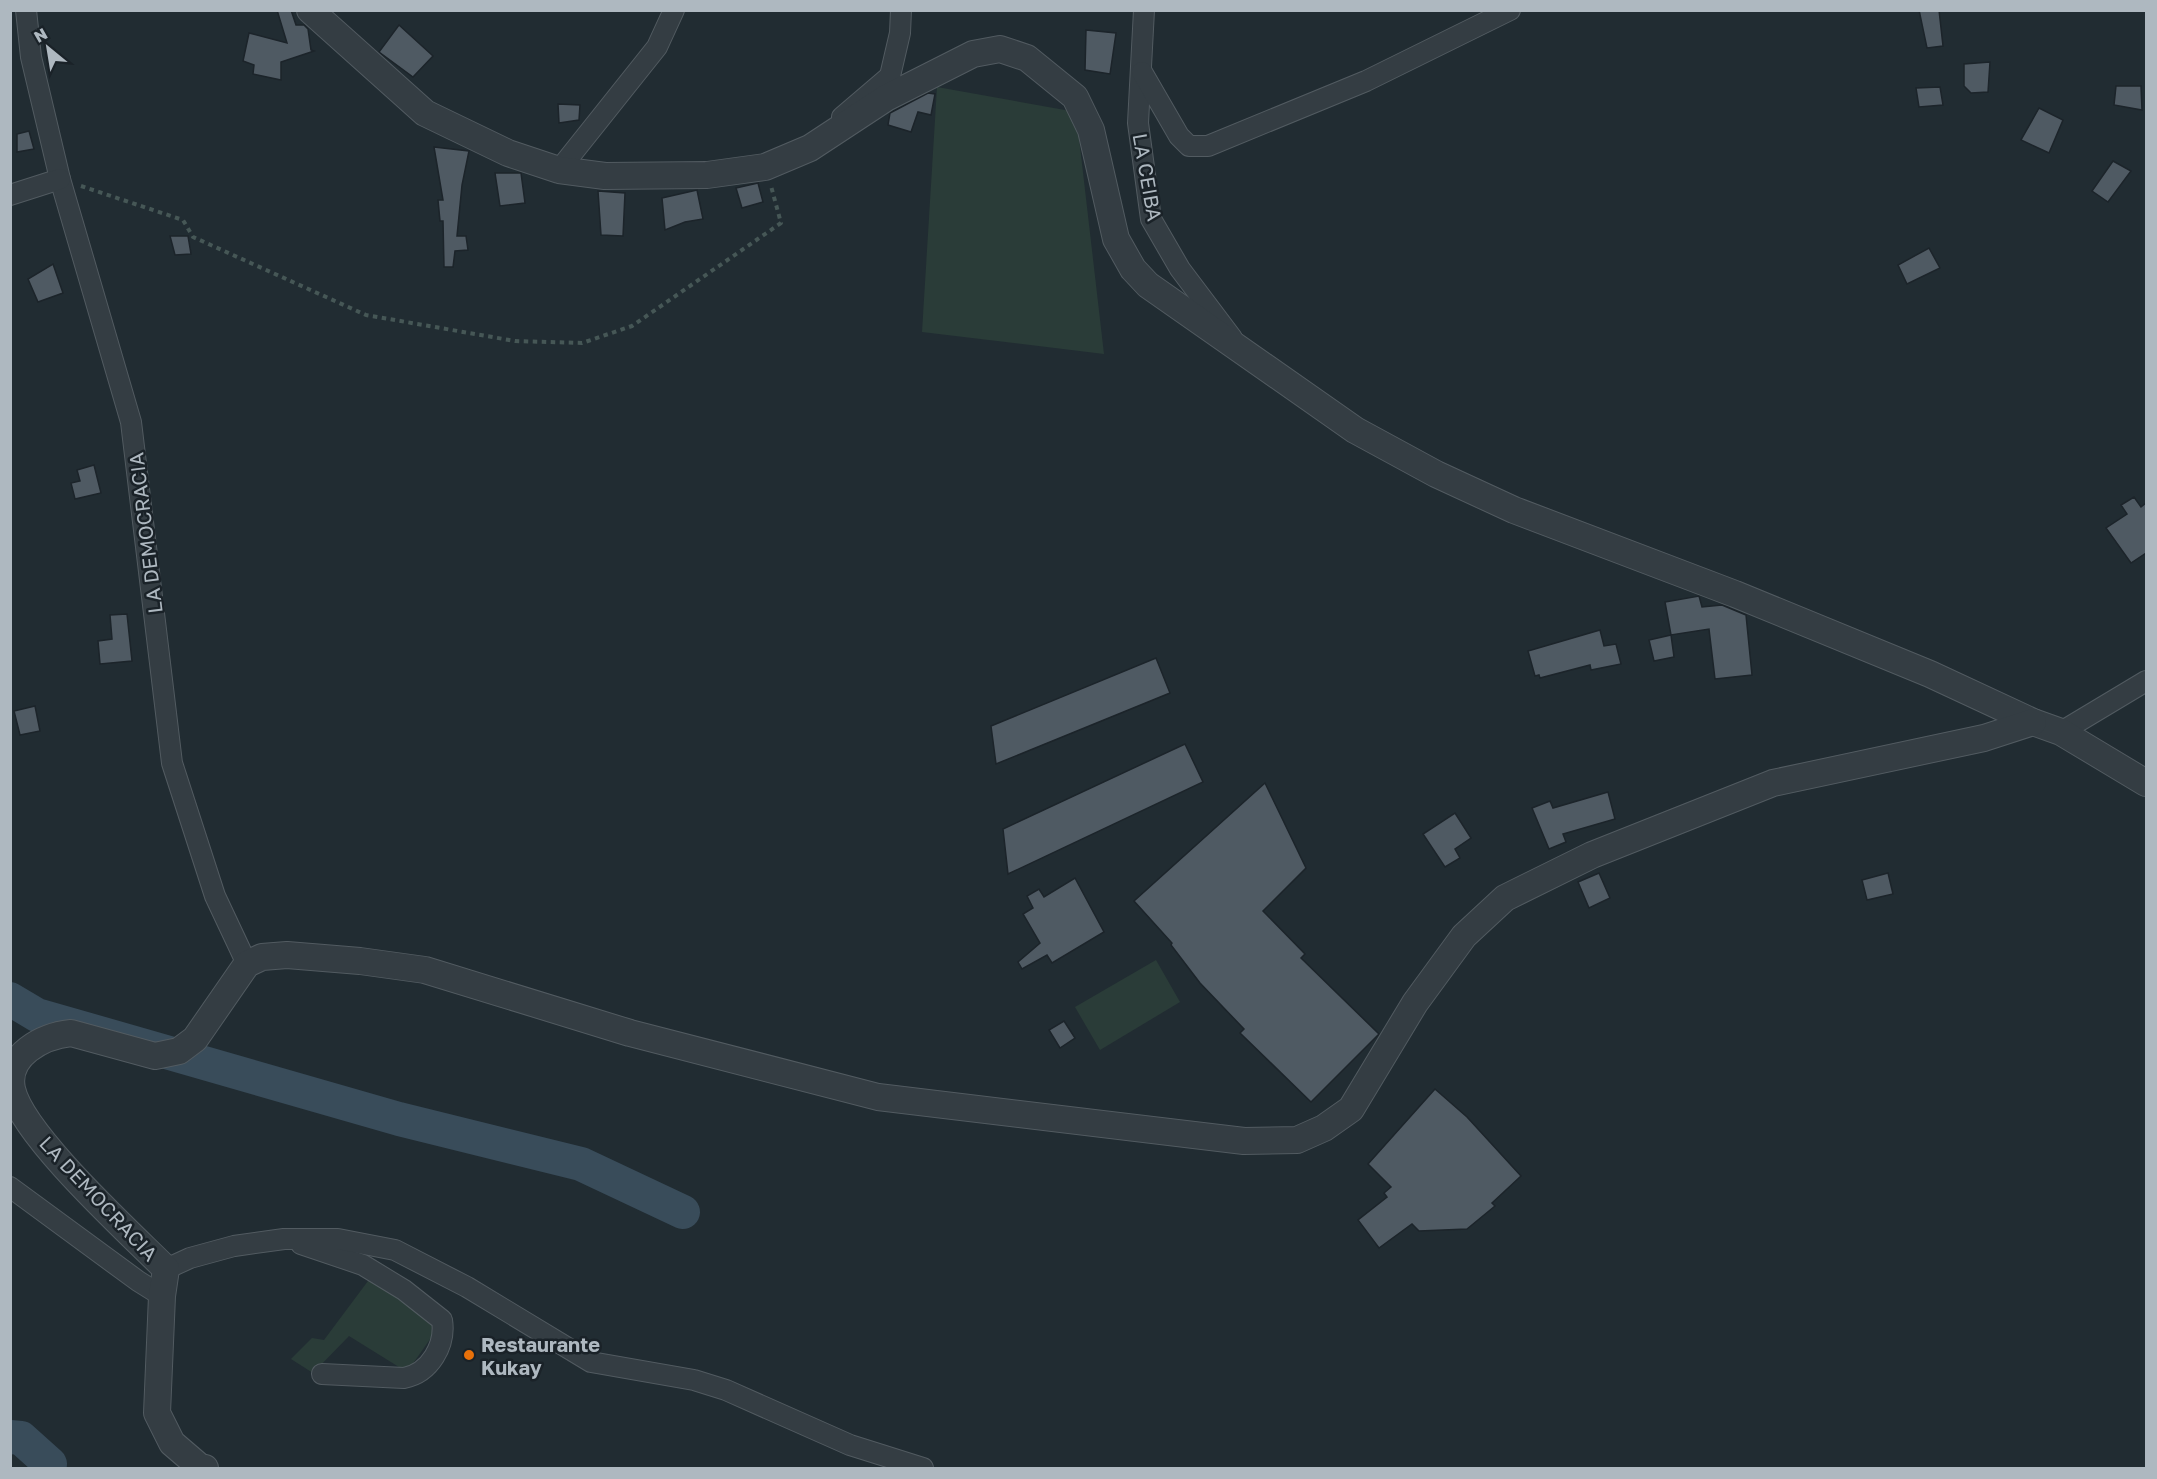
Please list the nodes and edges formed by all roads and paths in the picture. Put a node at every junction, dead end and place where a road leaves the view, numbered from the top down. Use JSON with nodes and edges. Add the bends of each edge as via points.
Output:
{"nodes":[{"id":1,"x":26,"y":10,"type":"edge"},
{"id":2,"x":310,"y":10,"type":"edge"},
{"id":3,"x":674,"y":10,"type":"edge"},
{"id":4,"x":901,"y":10,"type":"edge"},
{"id":5,"x":1144,"y":10,"type":"edge"},
{"id":6,"x":1510,"y":10,"type":"edge"},
{"id":7,"x":1142,"y":72,"type":"junction"},
{"id":8,"x":810,"y":148,"type":"junction"},
{"id":9,"x":765,"y":166,"type":"junction"},
{"id":10,"x":559,"y":170,"type":"junction"},
{"id":11,"x":60,"y":179,"type":"junction"},
{"id":12,"x":10,"y":195,"type":"edge"},
{"id":13,"x":1243,"y":352,"type":"junction"},
{"id":14,"x":2146,"y":681,"type":"edge"},
{"id":15,"x":2033,"y":722,"type":"junction"},
{"id":16,"x":2061,"y":732,"type":"junction"},
{"id":17,"x":2146,"y":783,"type":"edge"},
{"id":18,"x":247,"y":964,"type":"junction"},
{"id":19,"x":10,"y":1187,"type":"edge"},
{"id":20,"x":284,"y":1239,"type":"junction"},
{"id":21,"x":166,"y":1269,"type":"junction"},
{"id":22,"x":162,"y":1296,"type":"junction"},
{"id":23,"x":322,"y":1374,"type":"dead end"},
{"id":24,"x":205,"y":1468,"type":"edge"},
{"id":25,"x":923,"y":1468,"type":"edge"}],
"edges":[{"from":1,"to":11,"type":"street","name":"LA DEMOCRACIA","via":[[31,57]]},
{"from":2,"to":10,"type":"street","via":[[425,113],[508,153]]},
{"from":3,"to":10,"type":"street","via":[[657,47]]},
{"from":4,"to":8,"type":"street","via":[[890,76]]},
{"from":5,"to":7,"type":"street","name":"LA CEIBA"},
{"from":6,"to":7,"type":"street","via":[[1366,81],[1208,146],[1189,146],[1179,136]]},
{"from":7,"to":13,"type":"street","name":"LA CEIBA","via":[[1138,123],[1151,219],[1180,269]]},
{"from":8,"to":9,"type":"street"},
{"from":8,"to":13,"type":"street","via":[[886,98],[973,54],[1000,49],[1027,58],[1075,97],[1091,130],[1116,239],[1133,269],[1148,285]]},
{"from":9,"to":10,"type":"street","via":[[707,176],[604,176]]},
{"from":9,"to":11,"type":"path","via":[[781,223],[632,326],[582,343],[515,341],[366,315],[193,237],[183,220]]},
{"from":11,"to":12,"type":"street"},
{"from":11,"to":18,"type":"street","name":"LA DEMOCRACIA","via":[[131,422],[171,763],[215,896]]},
{"from":13,"to":15,"type":"street","via":[[1355,429],[1436,474],[1514,510],[1735,594],[1919,670]]},
{"from":14,"to":16,"type":"street"},
{"from":15,"to":16,"type":"street"},
{"from":15,"to":18,"type":"street","via":[[1983,738],[1773,783],[1592,855],[1505,898],[1464,936],[1429,983],[1351,1109],[1298,1140],[1244,1141],[878,1097],[630,1033],[425,970],[287,955],[262,957]]},
{"from":16,"to":17,"type":"street"},
{"from":18,"to":21,"type":"street","name":"LA DEMOCRACIA","via":[[195,1039],[179,1051],[154,1056],[71,1033],[39,1042],[22,1055],[13,1071],[12,1088],[39,1137]]},
{"from":19,"to":22,"type":"street"},
{"from":20,"to":21,"type":"street","via":[[234,1246]]},
{"from":20,"to":23,"type":"street","via":[[363,1265],[404,1290],[441,1320],[444,1332],[440,1342],[428,1366],[417,1376]]},
{"from":20,"to":25,"type":"street","via":[[338,1239],[395,1250],[467,1287],[591,1362],[694,1380],[726,1390],[850,1445]]},
{"from":21,"to":22,"type":"street","name":"LA DEMOCRACIA"},
{"from":22,"to":24,"type":"street","name":"LA DEMOCRACIA","via":[[157,1413],[172,1443]]}]}
